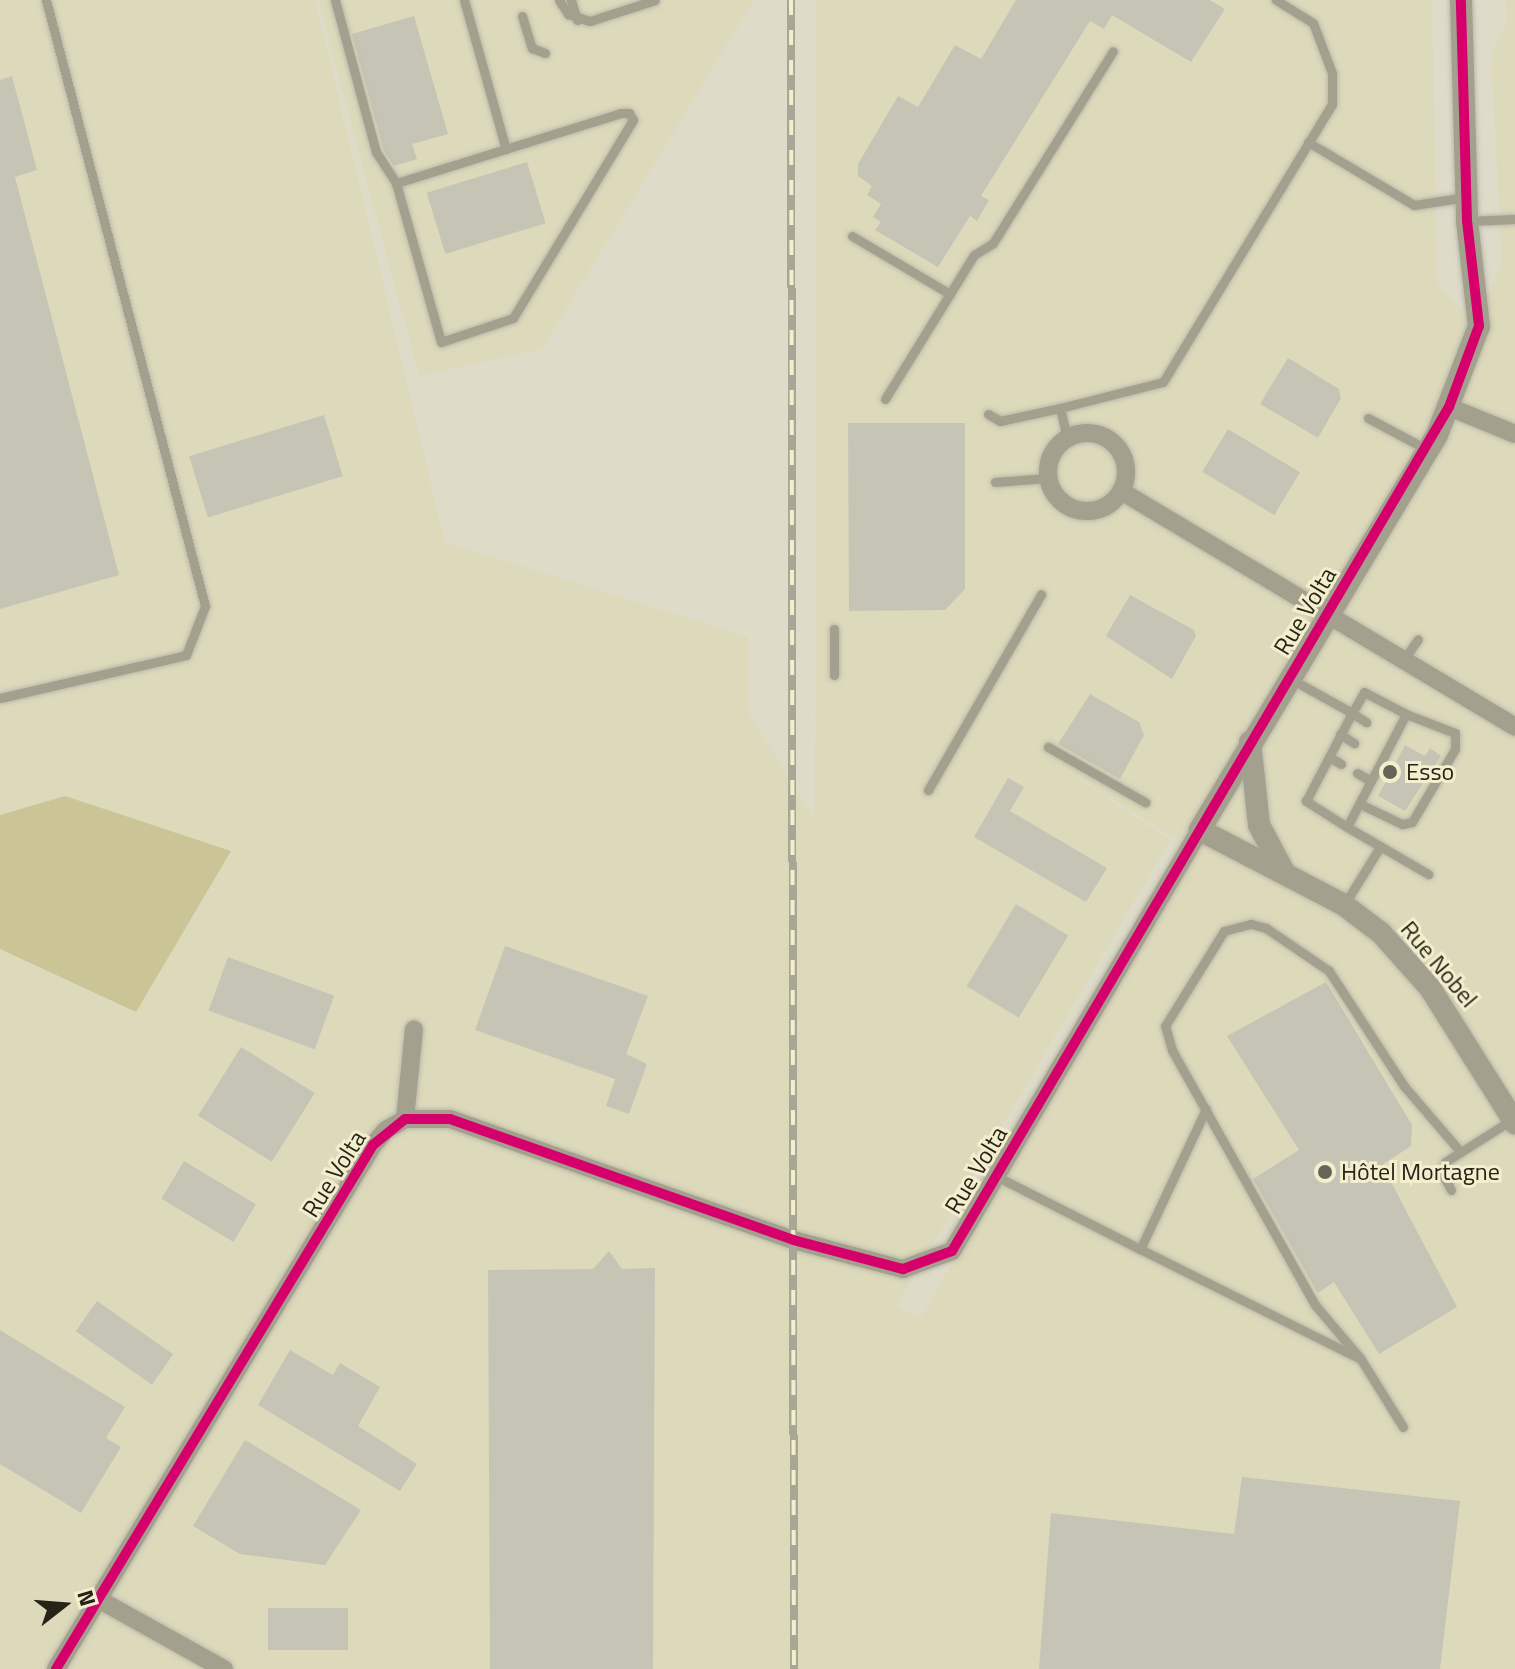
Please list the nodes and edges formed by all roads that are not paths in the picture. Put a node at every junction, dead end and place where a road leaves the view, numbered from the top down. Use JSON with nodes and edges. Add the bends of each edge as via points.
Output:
{"nodes":[{"id":1,"x":46,"y":0,"type":"edge"},
{"id":2,"x":335,"y":0,"type":"edge"},
{"id":3,"x":464,"y":0,"type":"edge"},
{"id":4,"x":559,"y":0,"type":"edge"},
{"id":5,"x":571,"y":0,"type":"edge"},
{"id":6,"x":655,"y":0,"type":"edge"},
{"id":7,"x":1276,"y":0,"type":"edge"},
{"id":8,"x":1461,"y":0,"type":"edge"},
{"id":9,"x":522,"y":16,"type":"dead end"},
{"id":10,"x":577,"y":20,"type":"junction"},
{"id":11,"x":1113,"y":51,"type":"dead end"},
{"id":12,"x":545,"y":53,"type":"dead end"},
{"id":13,"x":1308,"y":142,"type":"junction"},
{"id":14,"x":506,"y":149,"type":"junction"},
{"id":15,"x":396,"y":183,"type":"junction"},
{"id":16,"x":1466,"y":197,"type":"junction"},
{"id":17,"x":1515,"y":219,"type":"edge"},
{"id":18,"x":1467,"y":221,"type":"junction"},
{"id":19,"x":852,"y":236,"type":"dead end"},
{"id":20,"x":950,"y":294,"type":"junction"},
{"id":21,"x":885,"y":399,"type":"dead end"},
{"id":22,"x":1449,"y":407,"type":"junction"},
{"id":23,"x":1060,"y":408,"type":"junction"},
{"id":24,"x":988,"y":414,"type":"dead end"},
{"id":25,"x":1368,"y":418,"type":"dead end"},
{"id":26,"x":1510,"y":428,"type":"edge"},
{"id":27,"x":1067,"y":438,"type":"junction"},
{"id":28,"x":1428,"y":450,"type":"junction"},
{"id":29,"x":1048,"y":478,"type":"junction"},
{"id":30,"x":995,"y":482,"type":"dead end"},
{"id":31,"x":1121,"y":491,"type":"junction"},
{"id":32,"x":1041,"y":594,"type":"dead end"},
{"id":33,"x":1328,"y":612,"type":"junction"},
{"id":34,"x":834,"y":629,"type":"dead end"},
{"id":35,"x":1418,"y":639,"type":"dead end"},
{"id":36,"x":1404,"y":659,"type":"junction"},
{"id":37,"x":834,"y":675,"type":"dead end"},
{"id":38,"x":1288,"y":677,"type":"junction"},
{"id":39,"x":0,"y":698,"type":"edge"},
{"id":40,"x":1352,"y":713,"type":"junction"},
{"id":41,"x":1406,"y":714,"type":"junction"},
{"id":42,"x":1366,"y":722,"type":"dead end"},
{"id":43,"x":1515,"y":727,"type":"edge"},
{"id":44,"x":1340,"y":734,"type":"junction"},
{"id":45,"x":1250,"y":741,"type":"junction"},
{"id":46,"x":1354,"y":743,"type":"dead end"},
{"id":47,"x":1048,"y":747,"type":"dead end"},
{"id":48,"x":1371,"y":752,"type":"dead end"},
{"id":49,"x":1329,"y":757,"type":"junction"},
{"id":50,"x":1382,"y":759,"type":"junction"},
{"id":51,"x":1341,"y":764,"type":"dead end"},
{"id":52,"x":1357,"y":773,"type":"dead end"},
{"id":53,"x":1371,"y":781,"type":"junction"},
{"id":54,"x":928,"y":790,"type":"dead end"},
{"id":55,"x":1145,"y":802,"type":"dead end"},
{"id":56,"x":1360,"y":804,"type":"junction"},
{"id":57,"x":1347,"y":827,"type":"junction"},
{"id":58,"x":1200,"y":830,"type":"junction"},
{"id":59,"x":1380,"y":847,"type":"junction"},
{"id":60,"x":1428,"y":874,"type":"dead end"},
{"id":61,"x":1288,"y":876,"type":"junction"},
{"id":62,"x":1344,"y":905,"type":"junction"},
{"id":63,"x":414,"y":1029,"type":"dead end"},
{"id":64,"x":1206,"y":1109,"type":"junction"},
{"id":65,"x":405,"y":1119,"type":"junction"},
{"id":66,"x":1514,"y":1120,"type":"edge"},
{"id":67,"x":1458,"y":1149,"type":"junction"},
{"id":68,"x":996,"y":1176,"type":"junction"},
{"id":69,"x":1451,"y":1190,"type":"dead end"},
{"id":70,"x":1140,"y":1249,"type":"junction"},
{"id":71,"x":1360,"y":1358,"type":"junction"},
{"id":72,"x":1403,"y":1427,"type":"dead end"},
{"id":73,"x":98,"y":1599,"type":"junction"},
{"id":74,"x":56,"y":1669,"type":"edge"},
{"id":75,"x":224,"y":1669,"type":"edge"}],
"edges":[{"from":1,"to":39,"type":"lane","via":[[205,606],[186,655]]},
{"from":2,"to":15,"type":"lane","via":[[376,152]]},
{"from":3,"to":14,"type":"lane"},
{"from":4,"to":10,"type":"lane"},
{"from":5,"to":10,"type":"lane"},
{"from":6,"to":10,"type":"lane","via":[[590,21]]},
{"from":7,"to":13,"type":"lane","via":[[1313,23],[1332,73],[1332,104]]},
{"from":8,"to":16,"type":"street","name":"Rue Volta"},
{"from":9,"to":12,"type":"lane","via":[[532,48]]},
{"from":11,"to":20,"type":"lane","via":[[993,243],[974,255]]},
{"from":13,"to":16,"type":"lane","via":[[1414,205]]},
{"from":13,"to":23,"type":"lane","via":[[1163,382]]},
{"from":14,"to":15,"type":"lane"},
{"from":14,"to":15,"type":"lane","via":[[621,113],[629,113],[633,120],[513,318],[441,342]]},
{"from":16,"to":18,"type":"street","name":"Rue Volta"},
{"from":17,"to":18,"type":"lane"},
{"from":18,"to":22,"type":"street","name":"Rue Volta","via":[[1479,326]]},
{"from":19,"to":20,"type":"lane"},
{"from":20,"to":21,"type":"lane"},
{"from":22,"to":26,"type":"street"},
{"from":22,"to":28,"type":"street","name":"Rue Volta"},
{"from":23,"to":24,"type":"lane","via":[[1000,421]]},
{"from":23,"to":27,"type":"lane"},
{"from":25,"to":28,"type":"lane"},
{"from":27,"to":29,"type":"street","via":[[1049,461]]},
{"from":27,"to":31,"type":"street","via":[[1088,433],[1113,442],[1126,465]]},
{"from":28,"to":33,"type":"street","name":"Rue Volta"},
{"from":29,"to":30,"type":"lane"},
{"from":29,"to":31,"type":"street","via":[[1056,497],[1077,511],[1103,508]]},
{"from":31,"to":33,"type":"street"},
{"from":32,"to":54,"type":"lane"},
{"from":33,"to":36,"type":"street"},
{"from":33,"to":38,"type":"street","name":"Rue Volta"},
{"from":34,"to":37,"type":"lane"},
{"from":35,"to":36,"type":"lane"},
{"from":36,"to":43,"type":"street"},
{"from":38,"to":40,"type":"lane"},
{"from":38,"to":45,"type":"street","name":"Rue Volta"},
{"from":40,"to":41,"type":"lane","via":[[1364,692]]},
{"from":40,"to":42,"type":"lane"},
{"from":40,"to":44,"type":"lane"},
{"from":41,"to":50,"type":"lane","via":[[1389,736]]},
{"from":41,"to":56,"type":"lane","via":[[1455,733],[1455,749],[1412,822],[1402,824]]},
{"from":44,"to":46,"type":"lane"},
{"from":44,"to":49,"type":"lane"},
{"from":45,"to":58,"type":"street","name":"Rue Volta"},
{"from":45,"to":61,"type":"street","via":[[1259,825],[1271,856]]},
{"from":47,"to":55,"type":"lane"},
{"from":48,"to":50,"type":"lane"},
{"from":49,"to":51,"type":"lane"},
{"from":49,"to":57,"type":"lane","via":[[1306,801]]},
{"from":50,"to":53,"type":"lane"},
{"from":52,"to":53,"type":"lane"},
{"from":53,"to":56,"type":"lane"},
{"from":56,"to":57,"type":"lane"},
{"from":57,"to":59,"type":"lane"},
{"from":58,"to":61,"type":"street","name":"Rue Nobel"},
{"from":58,"to":68,"type":"street","name":"Rue Volta"},
{"from":59,"to":60,"type":"lane"},
{"from":59,"to":62,"type":"lane"},
{"from":61,"to":62,"type":"street","name":"Rue Nobel"},
{"from":62,"to":66,"type":"street","name":"Rue Nobel","via":[[1381,933],[1430,988]]},
{"from":63,"to":65,"type":"street"},
{"from":64,"to":67,"type":"lane","via":[[1172,1050],[1165,1026],[1224,931],[1251,924],[1266,928],[1329,971],[1404,1086]]},
{"from":64,"to":70,"type":"lane"},
{"from":64,"to":71,"type":"lane","via":[[1315,1305]]},
{"from":65,"to":68,"type":"street","name":"Rue Volta","via":[[450,1119],[793,1240],[903,1269],[952,1251]]},
{"from":65,"to":73,"type":"street","name":"Rue Volta","via":[[373,1145]]},
{"from":66,"to":67,"type":"lane"},
{"from":67,"to":69,"type":"lane","via":[[1445,1162],[1444,1177]]},
{"from":68,"to":70,"type":"lane"},
{"from":70,"to":71,"type":"lane"},
{"from":71,"to":72,"type":"lane"},
{"from":73,"to":74,"type":"street","name":"Rue Volta"},
{"from":73,"to":75,"type":"street"}]}
